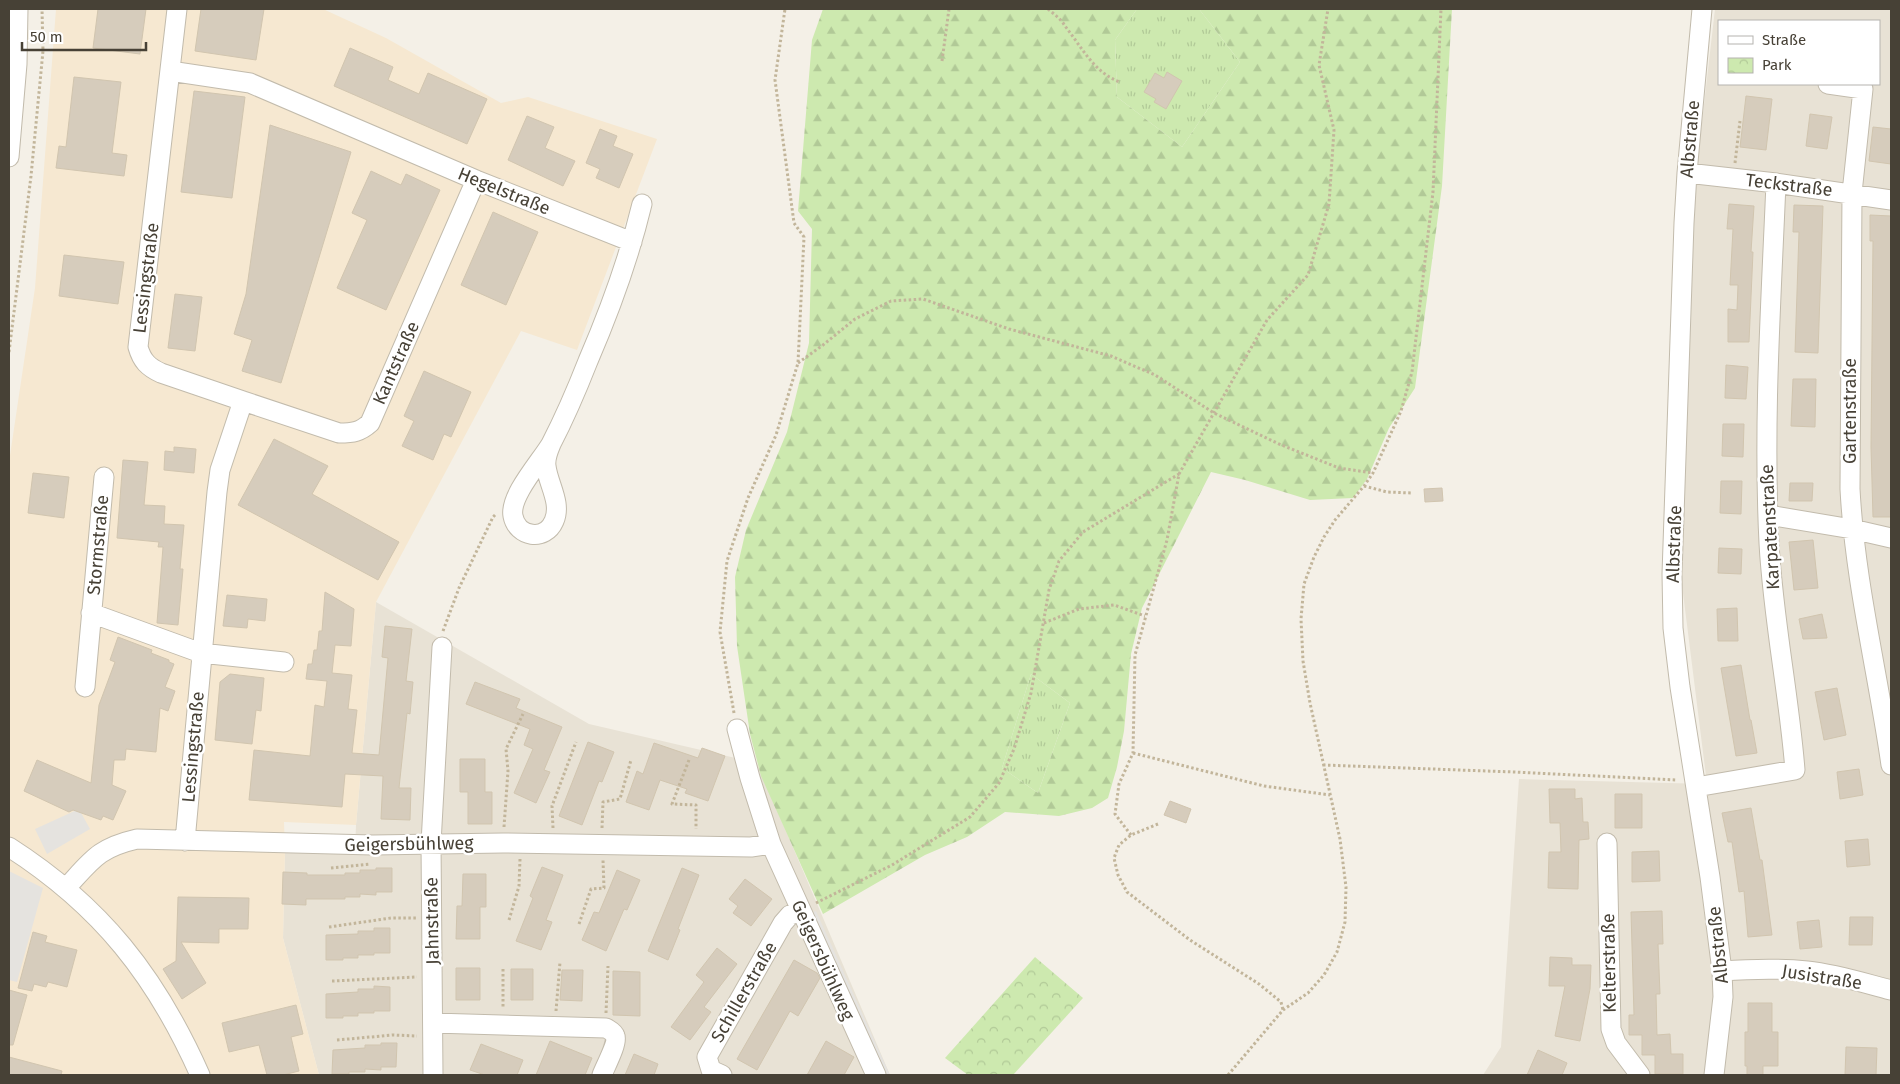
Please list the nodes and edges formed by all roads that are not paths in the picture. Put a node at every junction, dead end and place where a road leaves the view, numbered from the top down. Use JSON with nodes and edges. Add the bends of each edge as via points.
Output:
{"nodes":[{"id":1,"x":18,"y":9,"type":"edge"},
{"id":2,"x":177,"y":9,"type":"edge"},
{"id":3,"x":1702,"y":9,"type":"edge"},
{"id":4,"x":170,"y":70,"type":"junction"},
{"id":5,"x":1835,"y":85,"type":"edge"},
{"id":6,"x":9,"y":157,"type":"edge"},
{"id":7,"x":1687,"y":173,"type":"junction"},
{"id":8,"x":476,"y":180,"type":"junction"},
{"id":9,"x":1776,"y":183,"type":"junction"},
{"id":10,"x":1852,"y":193,"type":"junction"},
{"id":11,"x":1891,"y":200,"type":"edge"},
{"id":12,"x":642,"y":204,"type":"dead end"},
{"id":13,"x":632,"y":242,"type":"junction"},
{"id":14,"x":243,"y":401,"type":"junction"},
{"id":15,"x":551,"y":444,"type":"junction"},
{"id":16,"x":104,"y":477,"type":"dead end"},
{"id":17,"x":1768,"y":515,"type":"junction"},
{"id":18,"x":1852,"y":529,"type":"junction"},
{"id":19,"x":1891,"y":538,"type":"edge"},
{"id":20,"x":91,"y":613,"type":"junction"},
{"id":21,"x":442,"y":647,"type":"road end"},
{"id":22,"x":201,"y":654,"type":"junction"},
{"id":23,"x":284,"y":662,"type":"dead end"},
{"id":24,"x":85,"y":687,"type":"dead end"},
{"id":25,"x":737,"y":729,"type":"road end"},
{"id":26,"x":1891,"y":765,"type":"edge"},
{"id":27,"x":1695,"y":782,"type":"junction"},
{"id":28,"x":184,"y":840,"type":"junction"},
{"id":29,"x":431,"y":843,"type":"junction"},
{"id":30,"x":1607,"y":843,"type":"dead end"},
{"id":31,"x":771,"y":844,"type":"junction"},
{"id":32,"x":9,"y":847,"type":"edge"},
{"id":33,"x":66,"y":888,"type":"junction"},
{"id":34,"x":801,"y":911,"type":"junction"},
{"id":35,"x":1722,"y":971,"type":"junction"},
{"id":36,"x":1891,"y":990,"type":"edge"},
{"id":37,"x":433,"y":1029,"type":"junction"},
{"id":38,"x":197,"y":1069,"type":"edge"},
{"id":39,"x":180,"y":1075,"type":"edge"},
{"id":40,"x":433,"y":1075,"type":"edge"},
{"id":41,"x":602,"y":1075,"type":"edge"},
{"id":42,"x":722,"y":1075,"type":"edge"},
{"id":43,"x":876,"y":1075,"type":"edge"},
{"id":44,"x":1640,"y":1075,"type":"edge"},
{"id":45,"x":1714,"y":1075,"type":"edge"}],
"edges":[{"from":1,"to":6,"type":"street"},
{"from":2,"to":4,"type":"street","name":"Lessingstraße"},
{"from":3,"to":7,"type":"street","name":"Albstraße"},
{"from":4,"to":8,"type":"street","name":"Hegelstraße","via":[[250,83]]},
{"from":4,"to":14,"type":"street","name":"Lessingstraße","via":[[138,347],[141,358],[149,367]]},
{"from":5,"to":10,"type":"street","name":"Gartenstraße","via":[[1863,89]]},
{"from":7,"to":9,"type":"street","name":"Teckstraße"},
{"from":7,"to":27,"type":"street","name":"Albstraße","via":[[1672,574],[1673,628]]},
{"from":8,"to":13,"type":"street","name":"Hegelstraße"},
{"from":8,"to":14,"type":"street","name":"Kantstraße","via":[[370,423],[362,430],[340,433]]},
{"from":9,"to":10,"type":"street","name":"Teckstraße"},
{"from":9,"to":17,"type":"street","name":"Karpatenstraße","via":[[1767,440]]},
{"from":10,"to":11,"type":"street","name":"Teckstraße"},
{"from":10,"to":18,"type":"street","name":"Gartenstraße"},
{"from":12,"to":13,"type":"street"},
{"from":13,"to":15,"type":"street","via":[[577,390]]},
{"from":14,"to":22,"type":"street","name":"Lessingstraße","via":[[220,470]]},
{"from":15,"to":15,"type":"street","via":[[514,503],[512,513],[517,526],[530,535],[546,532],[554,521],[556,504],[546,460]]},
{"from":16,"to":20,"type":"street","name":"Stormstraße"},
{"from":17,"to":18,"type":"street"},
{"from":17,"to":27,"type":"street","name":"Karpatenstraße","via":[[1795,770]]},
{"from":18,"to":19,"type":"street"},
{"from":18,"to":26,"type":"street","name":"Gartenstraße"},
{"from":20,"to":22,"type":"street","name":"Stormstraße"},
{"from":20,"to":24,"type":"street","name":"Stormstraße"},
{"from":21,"to":29,"type":"street","name":"Jahnstraße"},
{"from":22,"to":23,"type":"street"},
{"from":22,"to":28,"type":"street","name":"Lessingstraße"},
{"from":25,"to":31,"type":"street","name":"Geigersbühlweg"},
{"from":27,"to":35,"type":"street","name":"Albstraße"},
{"from":28,"to":29,"type":"street","name":"Geigersbühlweg","via":[[373,845]]},
{"from":28,"to":33,"type":"street","name":"Geigersbühlweg","via":[[137,839],[116,844],[94,858]]},
{"from":29,"to":31,"type":"street","name":"Geigersbühlweg","via":[[751,847]]},
{"from":29,"to":37,"type":"street","name":"Jahnstraße"},
{"from":30,"to":44,"type":"street","name":"Kelterstraße","via":[[1611,1029],[1616,1043]]},
{"from":31,"to":34,"type":"street","name":"Geigersbühlweg"},
{"from":32,"to":33,"type":"street"},
{"from":33,"to":38,"type":"street","via":[[107,927],[141,968],[173,1020]]},
{"from":34,"to":42,"type":"street","name":"Schillerstraße","via":[[790,915],[783,924],[707,1057],[711,1070]]},
{"from":34,"to":43,"type":"street","name":"Geigersbühlweg"},
{"from":35,"to":36,"type":"street","name":"Jusistraße","via":[[1809,971]]},
{"from":35,"to":45,"type":"street","name":"Albstraße","via":[[1723,997]]},
{"from":37,"to":40,"type":"street","name":"Jahnstraße"},
{"from":37,"to":41,"type":"street","via":[[504,1024],[606,1028],[612,1031],[615,1043]]},
{"from":38,"to":39,"type":"street"}]}
